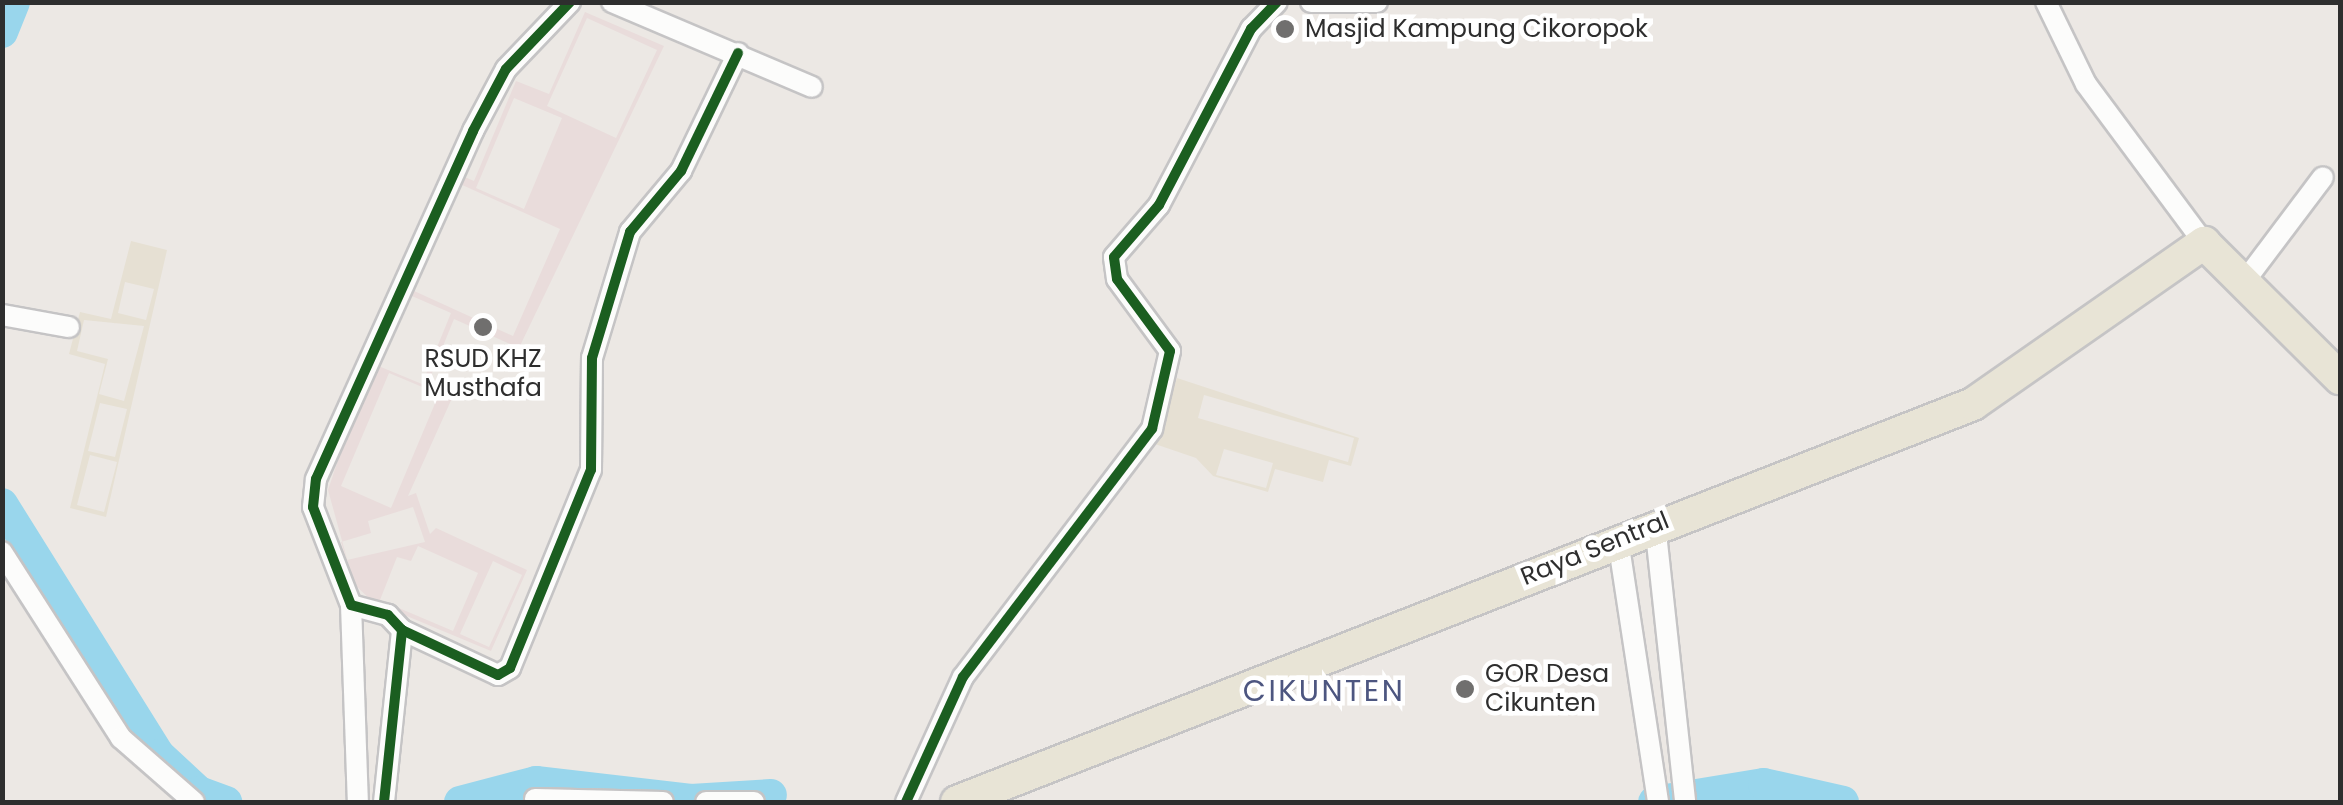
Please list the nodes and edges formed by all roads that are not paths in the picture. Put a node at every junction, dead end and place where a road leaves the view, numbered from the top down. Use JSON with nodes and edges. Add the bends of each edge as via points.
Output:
{"nodes":[{"id":1,"x":570,"y":2,"type":"edge"},
{"id":2,"x":612,"y":2,"type":"edge"},
{"id":3,"x":1278,"y":2,"type":"edge"},
{"id":4,"x":1311,"y":2,"type":"edge"},
{"id":5,"x":1376,"y":2,"type":"edge"},
{"id":6,"x":2046,"y":2,"type":"edge"},
{"id":7,"x":738,"y":53,"type":"junction"},
{"id":8,"x":812,"y":87,"type":"dead end"},
{"id":9,"x":2323,"y":177,"type":"dead end"},
{"id":10,"x":2204,"y":243,"type":"junction"},
{"id":11,"x":2244,"y":282,"type":"junction"},
{"id":12,"x":2,"y":315,"type":"edge"},
{"id":13,"x":70,"y":327,"type":"dead end"},
{"id":14,"x":2340,"y":378,"type":"edge"},
{"id":15,"x":1655,"y":524,"type":"junction"},
{"id":16,"x":1618,"y":540,"type":"junction"},
{"id":17,"x":2,"y":552,"type":"edge"},
{"id":18,"x":352,"y":605,"type":"junction"},
{"id":19,"x":402,"y":630,"type":"junction"},
{"id":20,"x":353,"y":692,"type":"junction"},
{"id":21,"x":390,"y":694,"type":"junction"},
{"id":22,"x":535,"y":800,"type":"dead end"},
{"id":23,"x":714,"y":800,"type":"edge"},
{"id":24,"x":194,"y":802,"type":"edge"},
{"id":25,"x":358,"y":802,"type":"edge"},
{"id":26,"x":384,"y":802,"type":"edge"},
{"id":27,"x":663,"y":802,"type":"edge"},
{"id":28,"x":754,"y":802,"type":"edge"},
{"id":29,"x":906,"y":802,"type":"edge"},
{"id":30,"x":957,"y":802,"type":"edge"},
{"id":31,"x":1658,"y":802,"type":"edge"},
{"id":32,"x":1685,"y":802,"type":"edge"}],
"edges":[{"from":1,"to":18,"type":"street","via":[[506,70],[334,426],[313,508]]},
{"from":2,"to":7,"type":"street"},
{"from":3,"to":29,"type":"street","via":[[1251,30],[1159,205],[1114,257],[1117,279],[1170,351],[1152,428],[963,677]]},
{"from":4,"to":5,"type":"street"},
{"from":6,"to":10,"type":"street","via":[[2086,84]]},
{"from":7,"to":8,"type":"street"},
{"from":7,"to":19,"type":"street","via":[[681,171],[630,232],[592,358],[591,470],[510,668],[498,675]]},
{"from":9,"to":11,"type":"street"},
{"from":10,"to":11,"type":"main road"},
{"from":10,"to":15,"type":"main road","name":"Raya Sentral","via":[[1973,404]]},
{"from":11,"to":14,"type":"main road"},
{"from":12,"to":13,"type":"street"},
{"from":15,"to":16,"type":"main road","name":"Raya Sentral"},
{"from":15,"to":32,"type":"street"},
{"from":16,"to":30,"type":"main road","name":"Raya Sentral"},
{"from":16,"to":31,"type":"street"},
{"from":17,"to":24,"type":"street","via":[[121,738]]},
{"from":18,"to":19,"type":"street","via":[[388,614]]},
{"from":18,"to":20,"type":"street"},
{"from":19,"to":21,"type":"street"},
{"from":20,"to":21,"type":"street"},
{"from":20,"to":25,"type":"street"},
{"from":21,"to":26,"type":"street"},
{"from":22,"to":27,"type":"street"},
{"from":23,"to":28,"type":"street"}]}
